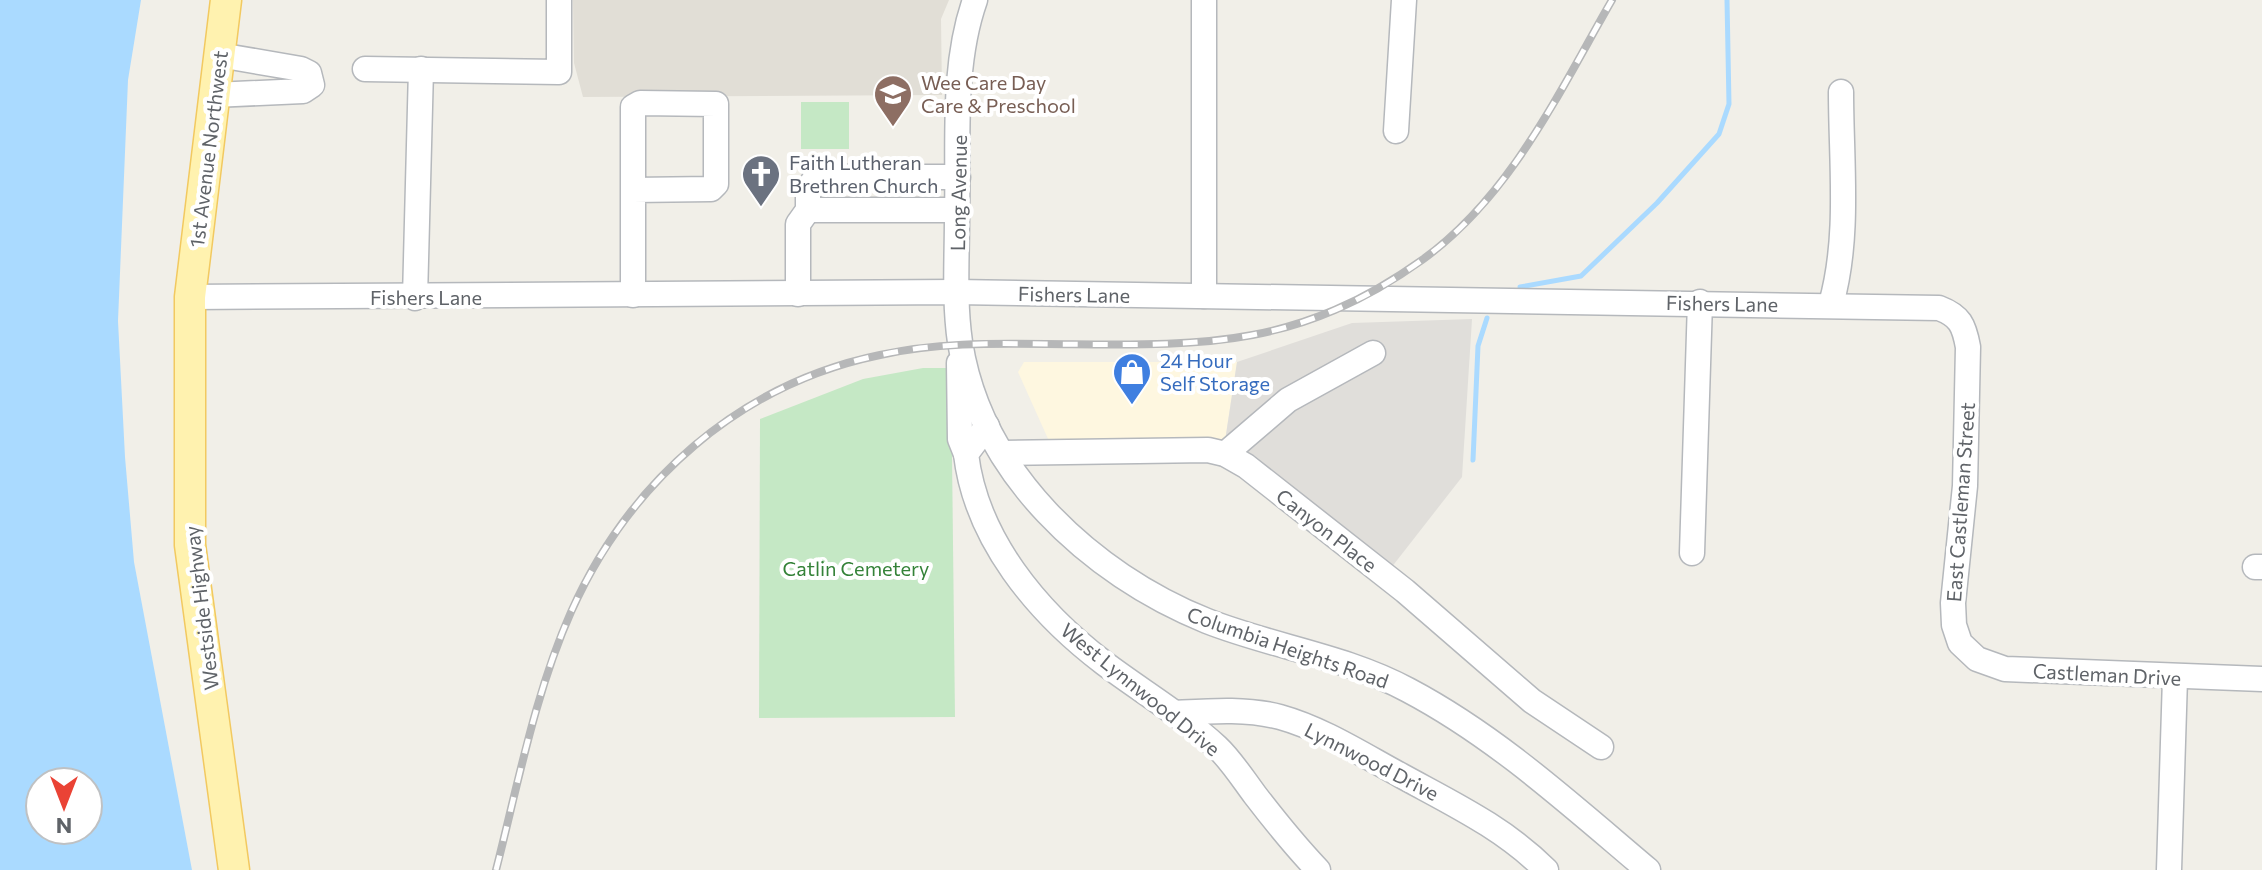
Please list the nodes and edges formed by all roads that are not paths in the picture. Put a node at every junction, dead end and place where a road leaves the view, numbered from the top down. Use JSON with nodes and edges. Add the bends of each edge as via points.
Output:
{"nodes":[{"id":1,"x":226,"y":0,"type":"edge"},
{"id":2,"x":559,"y":0,"type":"edge"},
{"id":3,"x":975,"y":0,"type":"edge"},
{"id":4,"x":1204,"y":0,"type":"edge"},
{"id":5,"x":1404,"y":0,"type":"edge"},
{"id":6,"x":219,"y":55,"type":"junction"},
{"id":7,"x":365,"y":69,"type":"dead end"},
{"id":8,"x":421,"y":69,"type":"junction"},
{"id":9,"x":1841,"y":92,"type":"dead end"},
{"id":10,"x":214,"y":95,"type":"junction"},
{"id":11,"x":1396,"y":131,"type":"dead end"},
{"id":12,"x":958,"y":177,"type":"junction"},
{"id":13,"x":633,"y":190,"type":"junction"},
{"id":14,"x":808,"y":210,"type":"junction"},
{"id":15,"x":958,"y":210,"type":"junction"},
{"id":16,"x":956,"y":292,"type":"junction"},
{"id":17,"x":798,"y":294,"type":"junction"},
{"id":18,"x":633,"y":295,"type":"junction"},
{"id":19,"x":1204,"y":296,"type":"junction"},
{"id":20,"x":190,"y":297,"type":"junction"},
{"id":21,"x":415,"y":298,"type":"junction"},
{"id":22,"x":1700,"y":302,"type":"junction"},
{"id":23,"x":1831,"y":304,"type":"junction"},
{"id":24,"x":1957,"y":315,"type":"joint"},
{"id":25,"x":961,"y":344,"type":"junction"},
{"id":26,"x":1373,"y":353,"type":"dead end"},
{"id":27,"x":987,"y":426,"type":"junction"},
{"id":28,"x":1002,"y":453,"type":"junction"},
{"id":29,"x":966,"y":454,"type":"junction"},
{"id":30,"x":1225,"y":454,"type":"junction"},
{"id":31,"x":1692,"y":553,"type":"dead end"},
{"id":32,"x":1960,"y":643,"type":"joint"},
{"id":33,"x":2175,"y":678,"type":"junction"},
{"id":34,"x":2262,"y":679,"type":"edge"},
{"id":35,"x":1175,"y":713,"type":"junction"},
{"id":36,"x":1601,"y":747,"type":"dead end"},
{"id":37,"x":234,"y":870,"type":"edge"},
{"id":38,"x":1318,"y":870,"type":"edge"},
{"id":39,"x":1546,"y":870,"type":"edge"},
{"id":40,"x":1648,"y":870,"type":"edge"},
{"id":41,"x":2169,"y":870,"type":"edge"}],
"edges":[{"from":1,"to":6,"type":"main road","name":"1st Avenue Northwest"},
{"from":2,"to":8,"type":"street","via":[[559,72]]},
{"from":3,"to":12,"type":"street","name":"Long Avenue","via":[[962,48]]},
{"from":4,"to":19,"type":"street"},
{"from":5,"to":11,"type":"street"},
{"from":6,"to":10,"type":"main road","name":"1st Avenue Northwest"},
{"from":6,"to":10,"type":"street","via":[[301,69],[309,73],[312,85],[303,91]]},
{"from":7,"to":8,"type":"street"},
{"from":8,"to":21,"type":"street"},
{"from":9,"to":23,"type":"street","via":[[1841,248]]},
{"from":10,"to":20,"type":"main road","name":"1st Avenue Northwest"},
{"from":12,"to":14,"type":"street","via":[[816,177],[808,189]]},
{"from":12,"to":15,"type":"street","name":"Long Avenue"},
{"from":13,"to":13,"type":"street","via":[[633,107],[716,104],[716,184],[705,190]]},
{"from":13,"to":18,"type":"street"},
{"from":14,"to":15,"type":"street"},
{"from":14,"to":17,"type":"street","via":[[798,224]]},
{"from":15,"to":16,"type":"street","name":"Long Avenue"},
{"from":16,"to":17,"type":"street","name":"Fishers Lane"},
{"from":16,"to":19,"type":"street","name":"Fishers Lane"},
{"from":16,"to":25,"type":"street","name":"Columbia Heights Road"},
{"from":17,"to":18,"type":"street","name":"Fishers Lane"},
{"from":18,"to":21,"type":"street","name":"Fishers Lane"},
{"from":19,"to":22,"type":"street","name":"Fishers Lane"},
{"from":20,"to":21,"type":"street","name":"Fishers Lane"},
{"from":20,"to":37,"type":"main road","name":"Westside Highway","via":[[190,545]]},
{"from":22,"to":23,"type":"street","name":"Fishers Lane"},
{"from":22,"to":31,"type":"street"},
{"from":23,"to":24,"type":"street","name":"Fishers Lane","via":[[1939,308]]},
{"from":24,"to":32,"type":"street","name":"East Castleman Street","via":[[1968,347],[1965,486],[1953,603]]},
{"from":25,"to":27,"type":"street","name":"Columbia Heights Road"},
{"from":25,"to":29,"type":"street","name":"West Lynnwood Drive","via":[[957,387]]},
{"from":26,"to":30,"type":"street","via":[[1288,400]]},
{"from":27,"to":28,"type":"street","name":"Columbia Heights Road"},
{"from":27,"to":29,"type":"street"},
{"from":28,"to":30,"type":"street","name":"Canyon Place"},
{"from":28,"to":40,"type":"street","name":"Columbia Heights Road","via":[[1063,530],[1132,583],[1206,621],[1358,668],[1406,689],[1505,752]]},
{"from":29,"to":35,"type":"street","name":"West Lynnwood Drive","via":[[977,508],[1014,571],[1102,661]]},
{"from":30,"to":36,"type":"street","name":"Canyon Place","via":[[1405,591],[1532,701]]},
{"from":32,"to":33,"type":"street","name":"Castleman Drive","via":[[1977,659],[2005,669]]},
{"from":33,"to":34,"type":"street","name":"Castleman Drive"},
{"from":33,"to":41,"type":"street"},
{"from":35,"to":38,"type":"street","name":"West Lynnwood Drive","via":[[1219,749]]},
{"from":35,"to":39,"type":"street","name":"Lynnwood Drive","via":[[1216,710],[1280,717],[1343,743],[1472,812]]}]}
